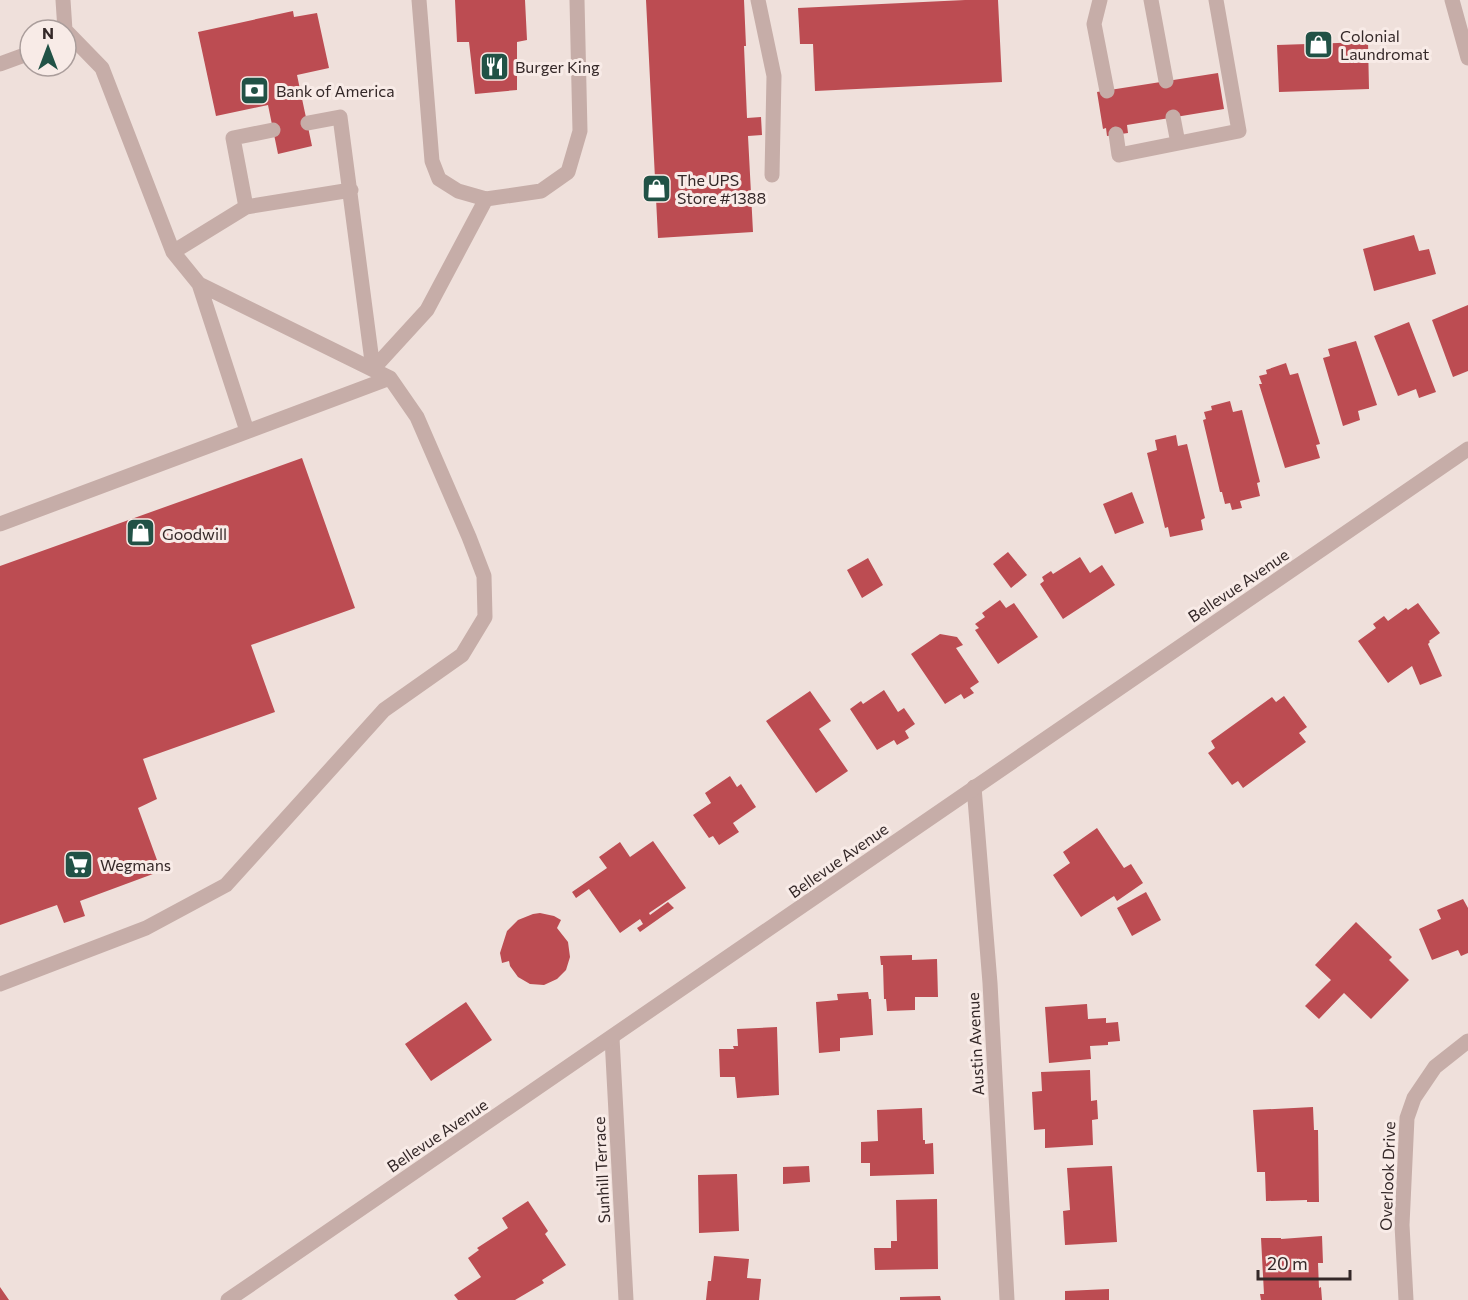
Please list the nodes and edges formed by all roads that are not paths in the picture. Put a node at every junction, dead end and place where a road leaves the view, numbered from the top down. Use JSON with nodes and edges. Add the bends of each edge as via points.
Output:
{"nodes":[{"id":1,"x":63,"y":0,"type":"edge"},
{"id":2,"x":419,"y":0,"type":"edge"},
{"id":3,"x":577,"y":0,"type":"edge"},
{"id":4,"x":758,"y":0,"type":"edge"},
{"id":5,"x":1100,"y":0,"type":"edge"},
{"id":6,"x":1151,"y":0,"type":"edge"},
{"id":7,"x":1216,"y":0,"type":"edge"},
{"id":8,"x":1452,"y":0,"type":"edge"},
{"id":9,"x":64,"y":18,"type":"edge"},
{"id":10,"x":78,"y":43,"type":"edge"},
{"id":11,"x":18,"y":57,"type":"edge"},
{"id":12,"x":1468,"y":58,"type":"edge"},
{"id":13,"x":0,"y":64,"type":"edge"},
{"id":14,"x":1166,"y":81,"type":"dead end"},
{"id":15,"x":1107,"y":91,"type":"dead end"},
{"id":16,"x":1173,"y":117,"type":"dead end"},
{"id":17,"x":308,"y":123,"type":"dead end"},
{"id":18,"x":273,"y":130,"type":"dead end"},
{"id":19,"x":1116,"y":134,"type":"dead end"},
{"id":20,"x":1178,"y":143,"type":"junction"},
{"id":21,"x":772,"y":175,"type":"dead end"},
{"id":22,"x":351,"y":189,"type":"junction"},
{"id":23,"x":486,"y":199,"type":"junction"},
{"id":24,"x":246,"y":207,"type":"junction"},
{"id":25,"x":173,"y":252,"type":"junction"},
{"id":26,"x":199,"y":284,"type":"junction"},
{"id":27,"x":373,"y":369,"type":"junction"},
{"id":28,"x":390,"y":378,"type":"junction"},
{"id":29,"x":247,"y":431,"type":"junction"},
{"id":30,"x":1468,"y":449,"type":"edge"},
{"id":31,"x":0,"y":524,"type":"edge"},
{"id":32,"x":974,"y":787,"type":"junction"},
{"id":33,"x":0,"y":984,"type":"edge"},
{"id":34,"x":612,"y":1038,"type":"junction"},
{"id":35,"x":1468,"y":1041,"type":"edge"},
{"id":36,"x":228,"y":1300,"type":"edge"},
{"id":37,"x":626,"y":1300,"type":"edge"},
{"id":38,"x":1007,"y":1300,"type":"edge"},
{"id":39,"x":1406,"y":1300,"type":"edge"}],
"edges":[{"from":1,"to":9,"type":"street"},
{"from":2,"to":23,"type":"street","via":[[432,161],[439,179]]},
{"from":3,"to":23,"type":"street","via":[[580,131],[568,172],[541,191]]},
{"from":4,"to":21,"type":"street","via":[[774,76]]},
{"from":5,"to":15,"type":"street","via":[[1094,24]]},
{"from":6,"to":14,"type":"street"},
{"from":7,"to":20,"type":"street","via":[[1239,131]]},
{"from":8,"to":12,"type":"street"},
{"from":10,"to":25,"type":"street","via":[[102,68]]},
{"from":11,"to":13,"type":"street"},
{"from":16,"to":20,"type":"street"},
{"from":17,"to":22,"type":"street","via":[[340,117]]},
{"from":18,"to":24,"type":"street","via":[[232,138]]},
{"from":19,"to":20,"type":"street","via":[[1119,155]]},
{"from":22,"to":24,"type":"street"},
{"from":22,"to":27,"type":"street"},
{"from":23,"to":27,"type":"street","via":[[427,310]]},
{"from":24,"to":25,"type":"street"},
{"from":25,"to":26,"type":"street"},
{"from":26,"to":27,"type":"street"},
{"from":26,"to":29,"type":"street"},
{"from":27,"to":28,"type":"street"},
{"from":28,"to":29,"type":"street"},
{"from":28,"to":33,"type":"street","via":[[417,417],[484,576],[485,616],[462,655],[384,710],[226,885],[146,928]]},
{"from":29,"to":31,"type":"street"},
{"from":30,"to":32,"type":"street","name":"Bellevue Avenue"},
{"from":32,"to":34,"type":"street","name":"Bellevue Avenue"},
{"from":32,"to":38,"type":"street","name":"Austin Avenue","via":[[991,995]]},
{"from":34,"to":36,"type":"street","name":"Bellevue Avenue"},
{"from":34,"to":37,"type":"street","name":"Sunhill Terrace"},
{"from":35,"to":39,"type":"street","name":"Overlook Drive","via":[[1435,1067],[1414,1098],[1407,1118],[1402,1225]]}]}
